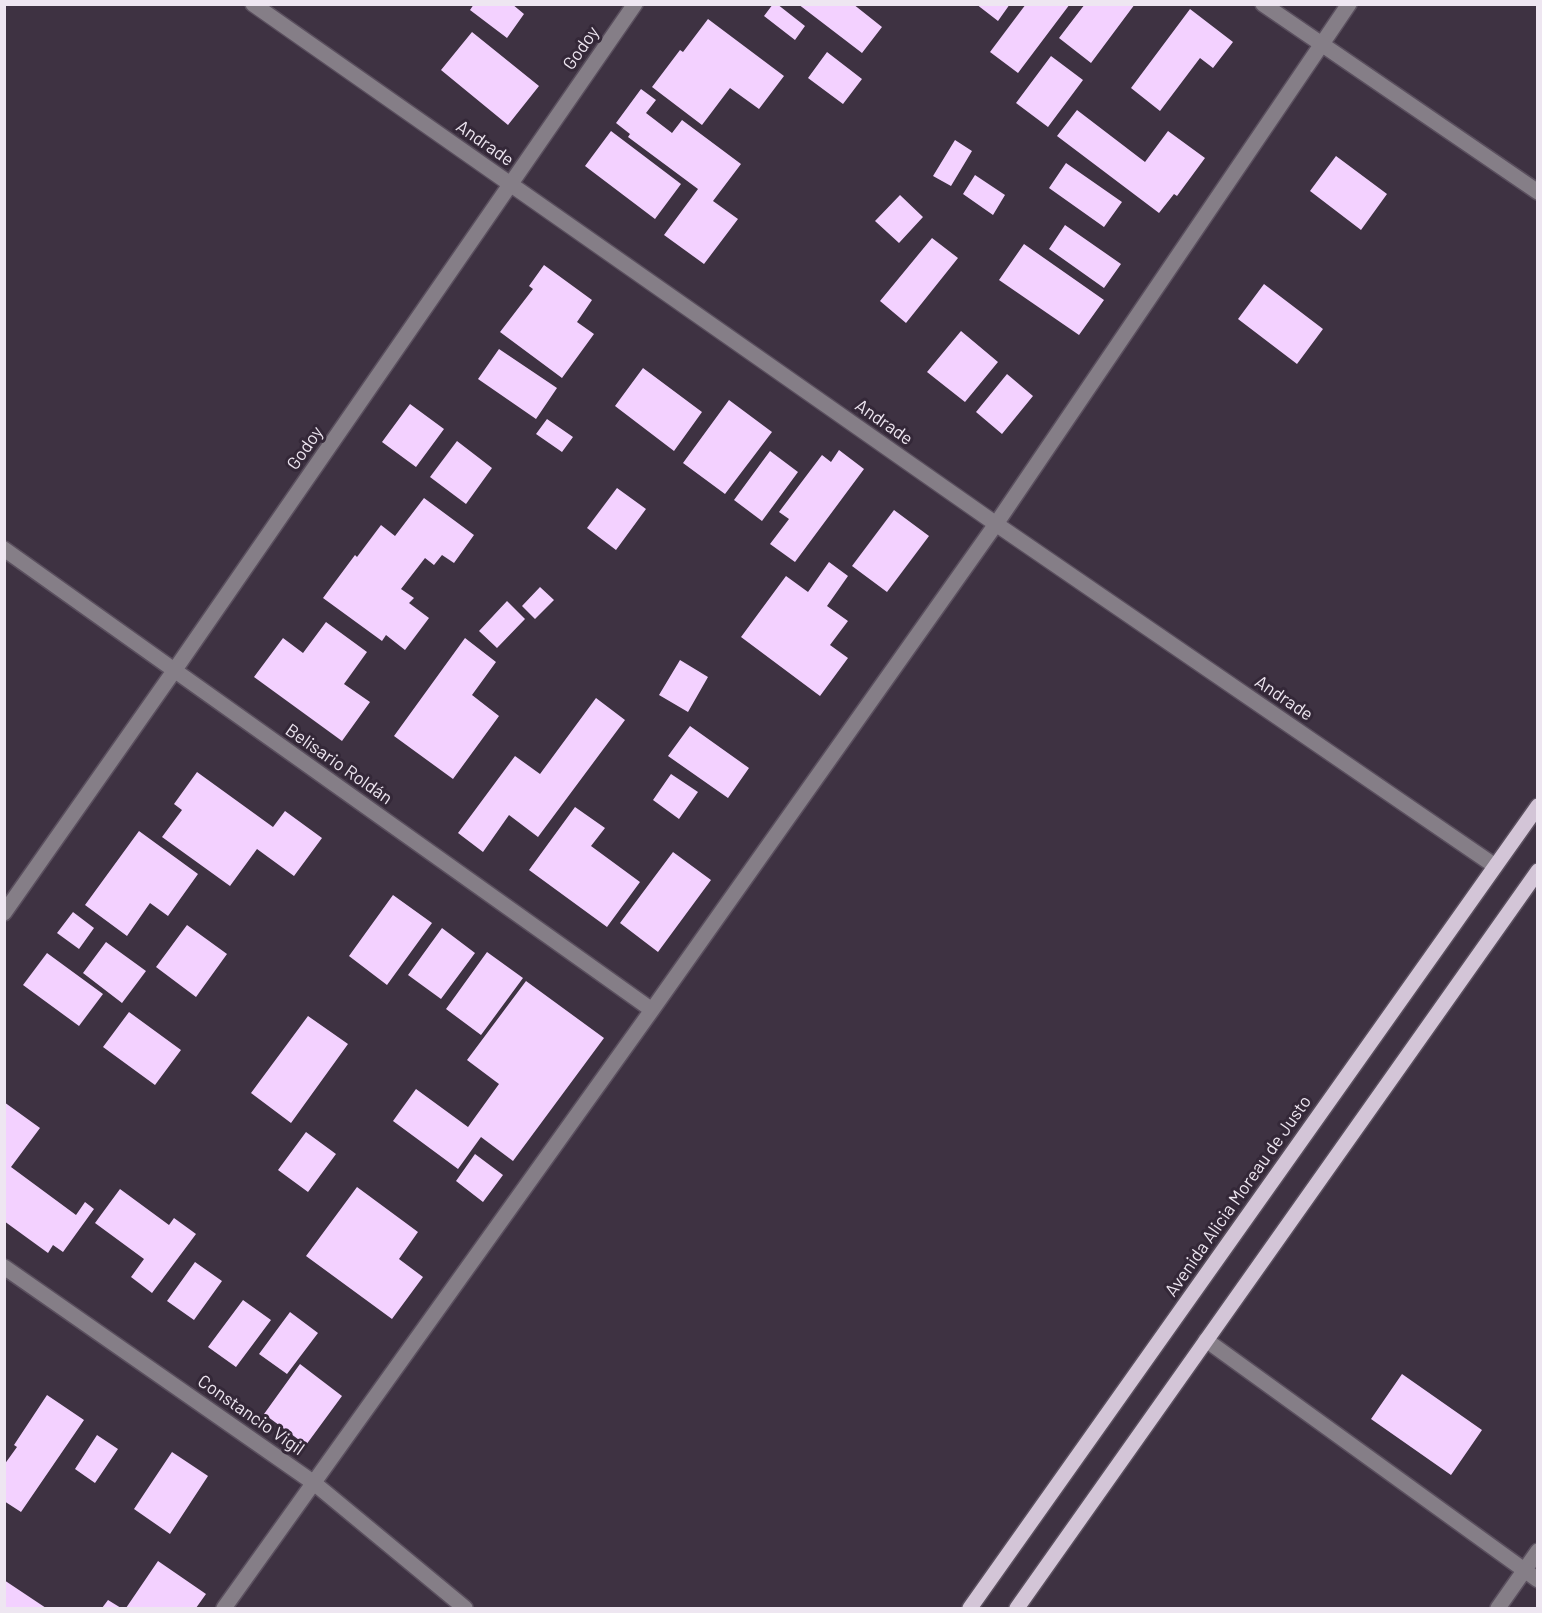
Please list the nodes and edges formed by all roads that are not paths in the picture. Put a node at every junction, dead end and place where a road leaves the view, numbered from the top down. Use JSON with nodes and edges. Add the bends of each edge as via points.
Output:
{"nodes":[{"id":1,"x":253,"y":4,"type":"edge"},
{"id":2,"x":635,"y":4,"type":"edge"},
{"id":3,"x":1263,"y":4,"type":"edge"},
{"id":4,"x":1348,"y":4,"type":"edge"},
{"id":5,"x":1320,"y":45,"type":"junction"},
{"id":6,"x":510,"y":184,"type":"junction"},
{"id":7,"x":1538,"y":192,"type":"edge"},
{"id":8,"x":996,"y":524,"type":"junction"},
{"id":9,"x":4,"y":549,"type":"edge"},
{"id":10,"x":174,"y":671,"type":"junction"},
{"id":11,"x":1538,"y":806,"type":"edge"},
{"id":12,"x":1495,"y":866,"type":"junction"},
{"id":13,"x":1538,"y":871,"type":"edge"},
{"id":14,"x":4,"y":913,"type":"edge"},
{"id":15,"x":652,"y":1010,"type":"junction"},
{"id":16,"x":4,"y":1267,"type":"edge"},
{"id":17,"x":1206,"y":1340,"type":"junction"},
{"id":18,"x":314,"y":1483,"type":"junction"},
{"id":19,"x":1538,"y":1551,"type":"edge"},
{"id":20,"x":1524,"y":1571,"type":"junction"},
{"id":21,"x":1538,"y":1580,"type":"edge"},
{"id":22,"x":224,"y":1608,"type":"edge"},
{"id":23,"x":465,"y":1608,"type":"edge"},
{"id":24,"x":970,"y":1608,"type":"edge"},
{"id":25,"x":1017,"y":1608,"type":"edge"},
{"id":26,"x":1497,"y":1608,"type":"edge"}],
"edges":[{"from":1,"to":6,"type":"street","name":"Andrade"},
{"from":2,"to":6,"type":"street","name":"Godoy"},
{"from":3,"to":5,"type":"street"},
{"from":4,"to":5,"type":"street"},
{"from":5,"to":7,"type":"street"},
{"from":5,"to":8,"type":"street"},
{"from":6,"to":8,"type":"street","name":"Andrade"},
{"from":6,"to":10,"type":"street","name":"Godoy"},
{"from":8,"to":12,"type":"street","name":"Andrade"},
{"from":8,"to":15,"type":"street"},
{"from":9,"to":10,"type":"street","name":"Belisario Roldán"},
{"from":10,"to":14,"type":"street","name":"Godoy"},
{"from":10,"to":15,"type":"street","name":"Belisario Roldán"},
{"from":11,"to":12,"type":"main road","name":"Avenida Alicia Moreau de Justo"},
{"from":12,"to":24,"type":"main road","name":"Avenida Alicia Moreau de Justo"},
{"from":13,"to":17,"type":"main road"},
{"from":15,"to":18,"type":"street"},
{"from":16,"to":18,"type":"street","name":"Constancio Vigil"},
{"from":17,"to":20,"type":"street"},
{"from":17,"to":25,"type":"main road"},
{"from":18,"to":22,"type":"street"},
{"from":18,"to":23,"type":"street","name":"Constancio Vigil"},
{"from":19,"to":20,"type":"street"},
{"from":20,"to":21,"type":"street"},
{"from":20,"to":26,"type":"street"}]}
